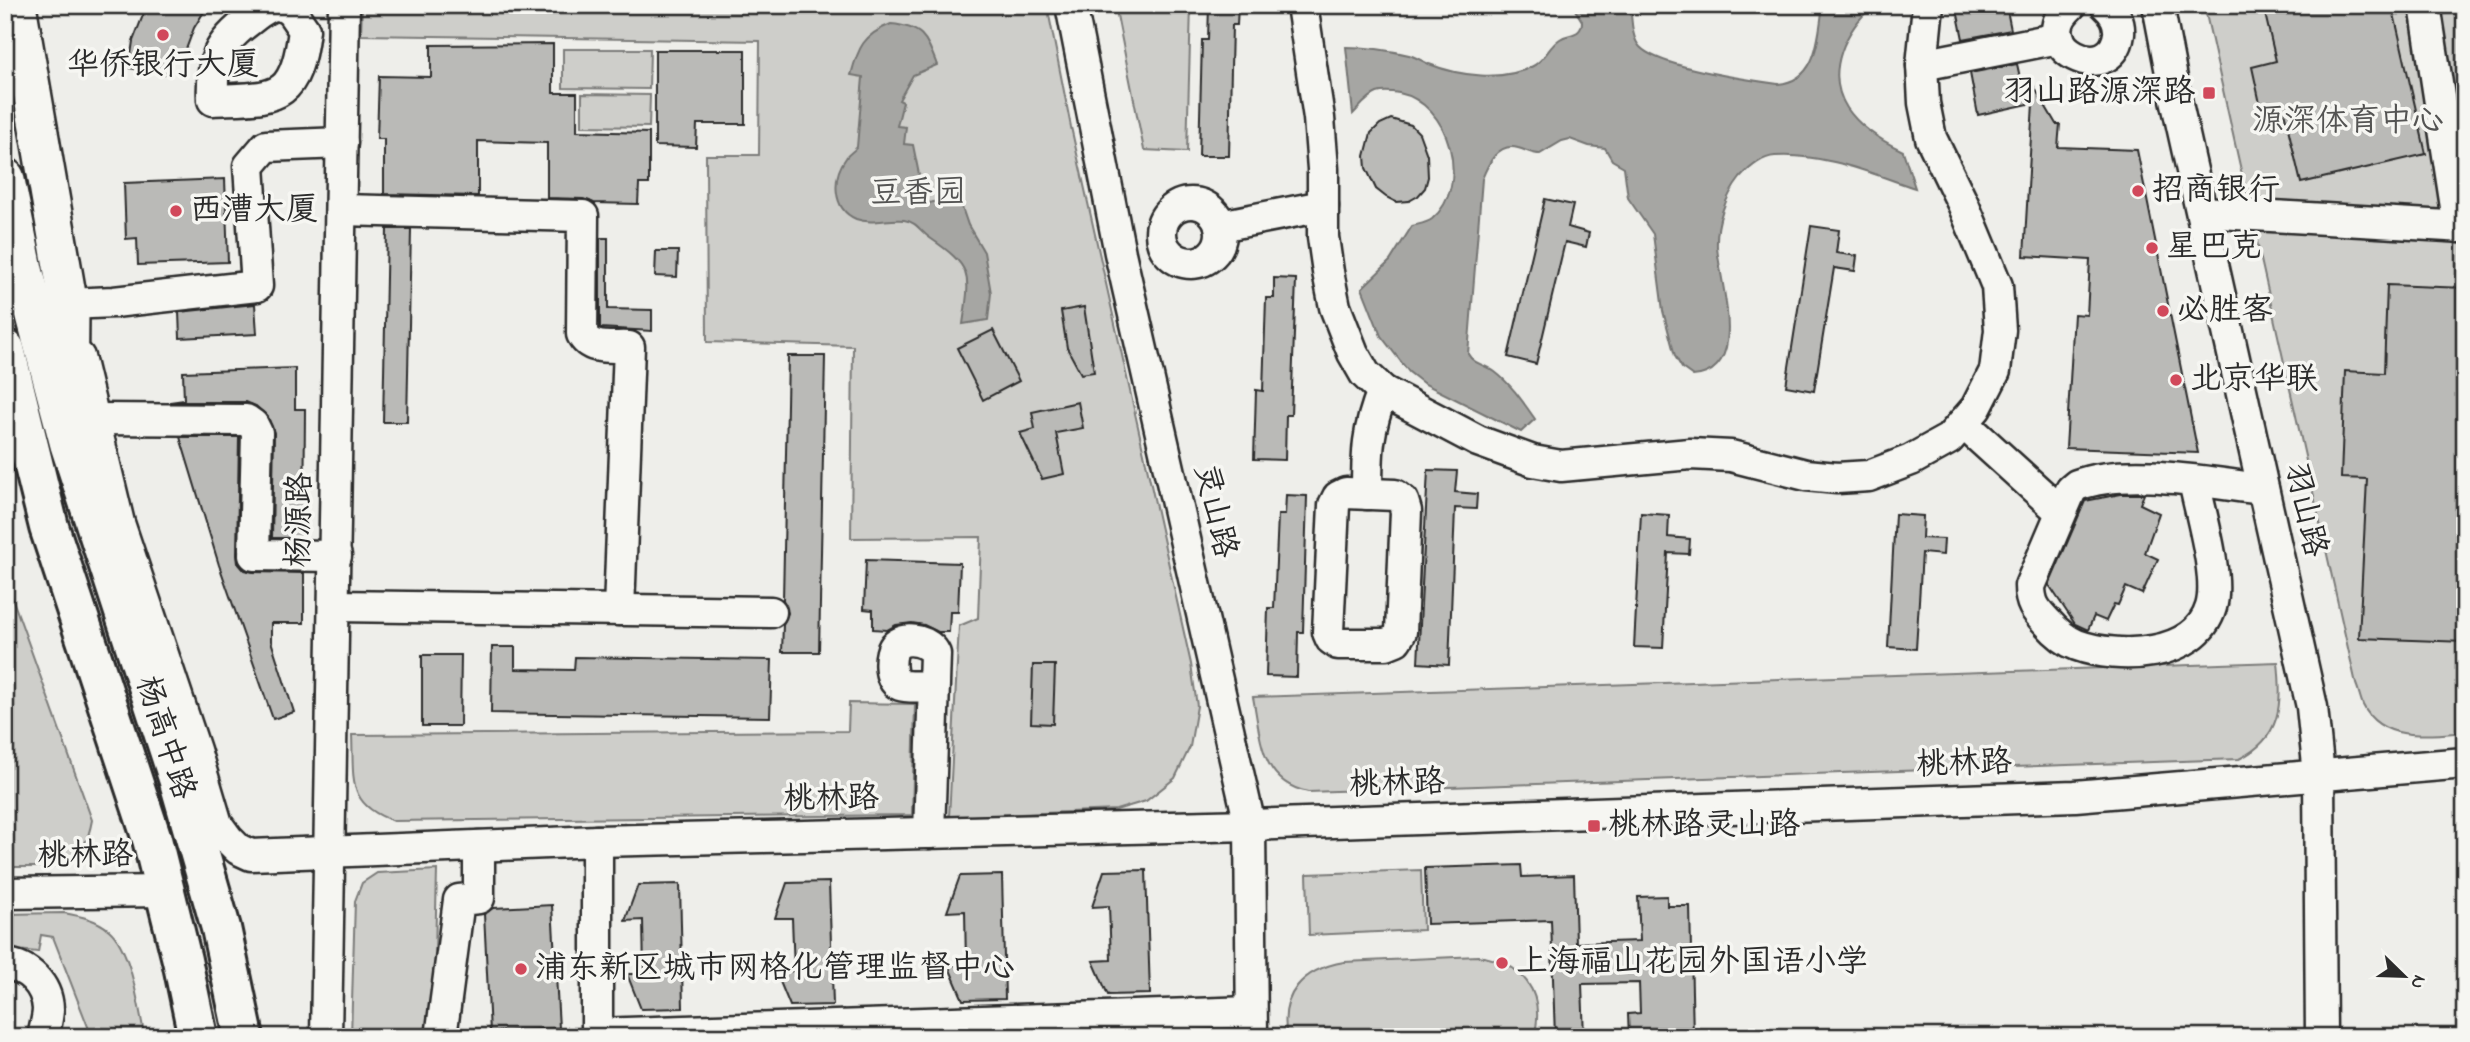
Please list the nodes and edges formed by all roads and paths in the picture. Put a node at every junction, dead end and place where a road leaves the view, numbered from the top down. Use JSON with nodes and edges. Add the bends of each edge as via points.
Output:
{"nodes":[{"id":1,"x":17,"y":5,"type":"edge"},
{"id":2,"x":275,"y":5,"type":"edge"},
{"id":3,"x":281,"y":5,"type":"edge"},
{"id":4,"x":1071,"y":5,"type":"edge"},
{"id":5,"x":1302,"y":5,"type":"edge"},
{"id":6,"x":1928,"y":5,"type":"edge"},
{"id":7,"x":2071,"y":5,"type":"edge"},
{"id":8,"x":2425,"y":5,"type":"edge"},
{"id":9,"x":2159,"y":10,"type":"edge"},
{"id":10,"x":2112,"y":14,"type":"edge"},
{"id":11,"x":344,"y":16,"type":"edge"},
{"id":12,"x":304,"y":30,"type":"junction"},
{"id":13,"x":2059,"y":38,"type":"junction"},
{"id":14,"x":1922,"y":65,"type":"junction"},
{"id":15,"x":342,"y":143,"type":"junction"},
{"id":16,"x":5,"y":178,"type":"edge"},
{"id":17,"x":1323,"y":206,"type":"junction"},
{"id":18,"x":341,"y":210,"type":"junction"},
{"id":19,"x":2202,"y":212,"type":"junction"},
{"id":20,"x":1220,"y":226,"type":"junction"},
{"id":21,"x":2462,"y":227,"type":"edge"},
{"id":22,"x":1161,"y":241,"type":"junction"},
{"id":23,"x":1120,"y":253,"type":"junction"},
{"id":24,"x":69,"y":308,"type":"junction"},
{"id":25,"x":5,"y":349,"type":"edge"},
{"id":26,"x":1383,"y":391,"type":"junction"},
{"id":27,"x":1963,"y":423,"type":"junction"},
{"id":28,"x":81,"y":431,"type":"junction"},
{"id":29,"x":5,"y":436,"type":"edge"},
{"id":30,"x":2194,"y":481,"type":"junction"},
{"id":31,"x":2263,"y":489,"type":"junction"},
{"id":32,"x":1367,"y":494,"type":"junction"},
{"id":33,"x":2062,"y":512,"type":"junction"},
{"id":34,"x":49,"y":527,"type":"junction"},
{"id":35,"x":336,"y":556,"type":"junction"},
{"id":36,"x":335,"y":606,"type":"junction"},
{"id":37,"x":619,"y":610,"type":"junction"},
{"id":38,"x":771,"y":612,"type":"dead end"},
{"id":39,"x":934,"y":687,"type":"dead end"},
{"id":40,"x":2465,"y":763,"type":"edge"},
{"id":41,"x":2319,"y":775,"type":"junction"},
{"id":42,"x":1250,"y":825,"type":"junction"},
{"id":43,"x":929,"y":833,"type":"junction"},
{"id":44,"x":597,"y":841,"type":"junction"},
{"id":45,"x":479,"y":846,"type":"junction"},
{"id":46,"x":331,"y":853,"type":"junction"},
{"id":47,"x":165,"y":891,"type":"junction"},
{"id":48,"x":5,"y":893,"type":"edge"},
{"id":49,"x":5,"y":964,"type":"edge"},
{"id":50,"x":1251,"y":1024,"type":"edge"},
{"id":51,"x":597,"y":1035,"type":"edge"},
{"id":52,"x":43,"y":1037,"type":"edge"},
{"id":53,"x":198,"y":1037,"type":"edge"},
{"id":54,"x":244,"y":1037,"type":"edge"},
{"id":55,"x":326,"y":1037,"type":"edge"},
{"id":56,"x":442,"y":1037,"type":"edge"},
{"id":57,"x":2321,"y":1037,"type":"edge"}],
"edges":[{"from":1,"to":24,"type":"main road","name":"杨高中路"},
{"from":2,"to":12,"type":"street","via":[[266,7],[225,41],[215,59],[213,100],[277,94],[294,73]]},
{"from":3,"to":12,"type":"street"},
{"from":4,"to":23,"type":"street","name":"灵山路"},
{"from":5,"to":17,"type":"street","via":[[1319,118]]},
{"from":6,"to":14,"type":"street"},
{"from":7,"to":13,"type":"street","via":[[2060,19]]},
{"from":8,"to":21,"type":"street"},
{"from":9,"to":10,"type":"street"},
{"from":9,"to":19,"type":"street","name":"羽山路"},
{"from":10,"to":13,"type":"street","via":[[2119,34],[2116,44],[2101,58],[2080,60],[2063,48]]},
{"from":11,"to":12,"type":"street"},
{"from":11,"to":15,"type":"street","name":"杨源路"},
{"from":13,"to":14,"type":"street"},
{"from":14,"to":27,"type":"street","via":[[1931,138],[1997,286],[2000,330],[1995,371]]},
{"from":15,"to":18,"type":"street","name":"杨源路"},
{"from":15,"to":24,"type":"street","via":[[266,146],[249,166],[257,286]]},
{"from":16,"to":28,"type":"highway","name":"杨高中路","via":[[24,272]]},
{"from":17,"to":20,"type":"street"},
{"from":17,"to":26,"type":"street","via":[[1323,237],[1335,307],[1365,374]]},
{"from":18,"to":35,"type":"street","name":"杨源路"},
{"from":18,"to":37,"type":"street","via":[[583,216],[582,334],[593,346],[629,346]]},
{"from":19,"to":21,"type":"street"},
{"from":19,"to":31,"type":"street","name":"羽山路"},
{"from":20,"to":22,"type":"street","via":[[1218,247],[1203,261],[1173,258]]},
{"from":20,"to":22,"type":"street","via":[[1211,210],[1184,203],[1174,207],[1162,222]]},
{"from":22,"to":23,"type":"street"},
{"from":23,"to":42,"type":"street","name":"灵山路"},
{"from":24,"to":28,"type":"main road","name":"杨高中路"},
{"from":25,"to":34,"type":"highway","name":"杨高中路"},
{"from":26,"to":27,"type":"street","via":[[1478,441],[1561,466],[1690,454],[1731,456],[1806,475],[1869,476],[1949,439]]},
{"from":26,"to":32,"type":"street","via":[[1372,419]]},
{"from":27,"to":33,"type":"street"},
{"from":28,"to":35,"type":"street","via":[[246,420],[257,433],[254,555]]},
{"from":28,"to":46,"type":"street","name":"桃林路","via":[[119,523],[218,824],[238,849],[251,855]]},
{"from":28,"to":54,"type":"highway","name":"杨高中路","via":[[221,928]]},
{"from":29,"to":34,"type":"main road","name":"杨高中路"},
{"from":30,"to":31,"type":"street"},
{"from":30,"to":33,"type":"street","via":[[2136,476],[2084,482],[2071,490]]},
{"from":30,"to":33,"type":"street","via":[[2214,584],[2211,606],[2204,624],[2190,636],[2149,651],[2098,651],[2073,644],[2035,610],[2030,586]]},
{"from":31,"to":41,"type":"street","name":"羽山路","via":[[2312,707]]},
{"from":32,"to":32,"type":"street","via":[[1346,493],[1334,505],[1328,632],[1338,644],[1386,644],[1401,632],[1404,501],[1395,495]]},
{"from":34,"to":47,"type":"highway","name":"杨高中路"},
{"from":35,"to":36,"type":"street","name":"杨源路"},
{"from":36,"to":37,"type":"street"},
{"from":36,"to":46,"type":"street","name":"杨源路"},
{"from":37,"to":38,"type":"street"},
{"from":39,"to":43,"type":"street"},
{"from":40,"to":41,"type":"street","name":"桃林路"},
{"from":41,"to":42,"type":"street","name":"桃林路","via":[[2075,796]]},
{"from":41,"to":57,"type":"street","name":"羽山路"},
{"from":42,"to":43,"type":"street","name":"桃林路"},
{"from":42,"to":50,"type":"street","name":"灵山路"},
{"from":43,"to":44,"type":"street","name":"桃林路"},
{"from":44,"to":45,"type":"street","name":"桃林路"},
{"from":44,"to":51,"type":"street"},
{"from":45,"to":46,"type":"street","name":"桃林路"},
{"from":45,"to":56,"type":"street","via":[[479,898],[458,900]]},
{"from":46,"to":55,"type":"street","name":"杨源路"},
{"from":47,"to":48,"type":"street","name":"桃林路"},
{"from":47,"to":53,"type":"highway","name":"杨高中路"},
{"from":49,"to":52,"type":"street","via":[[39,980],[48,1008]]},
{"from":50,"to":51,"type":"street"}]}
